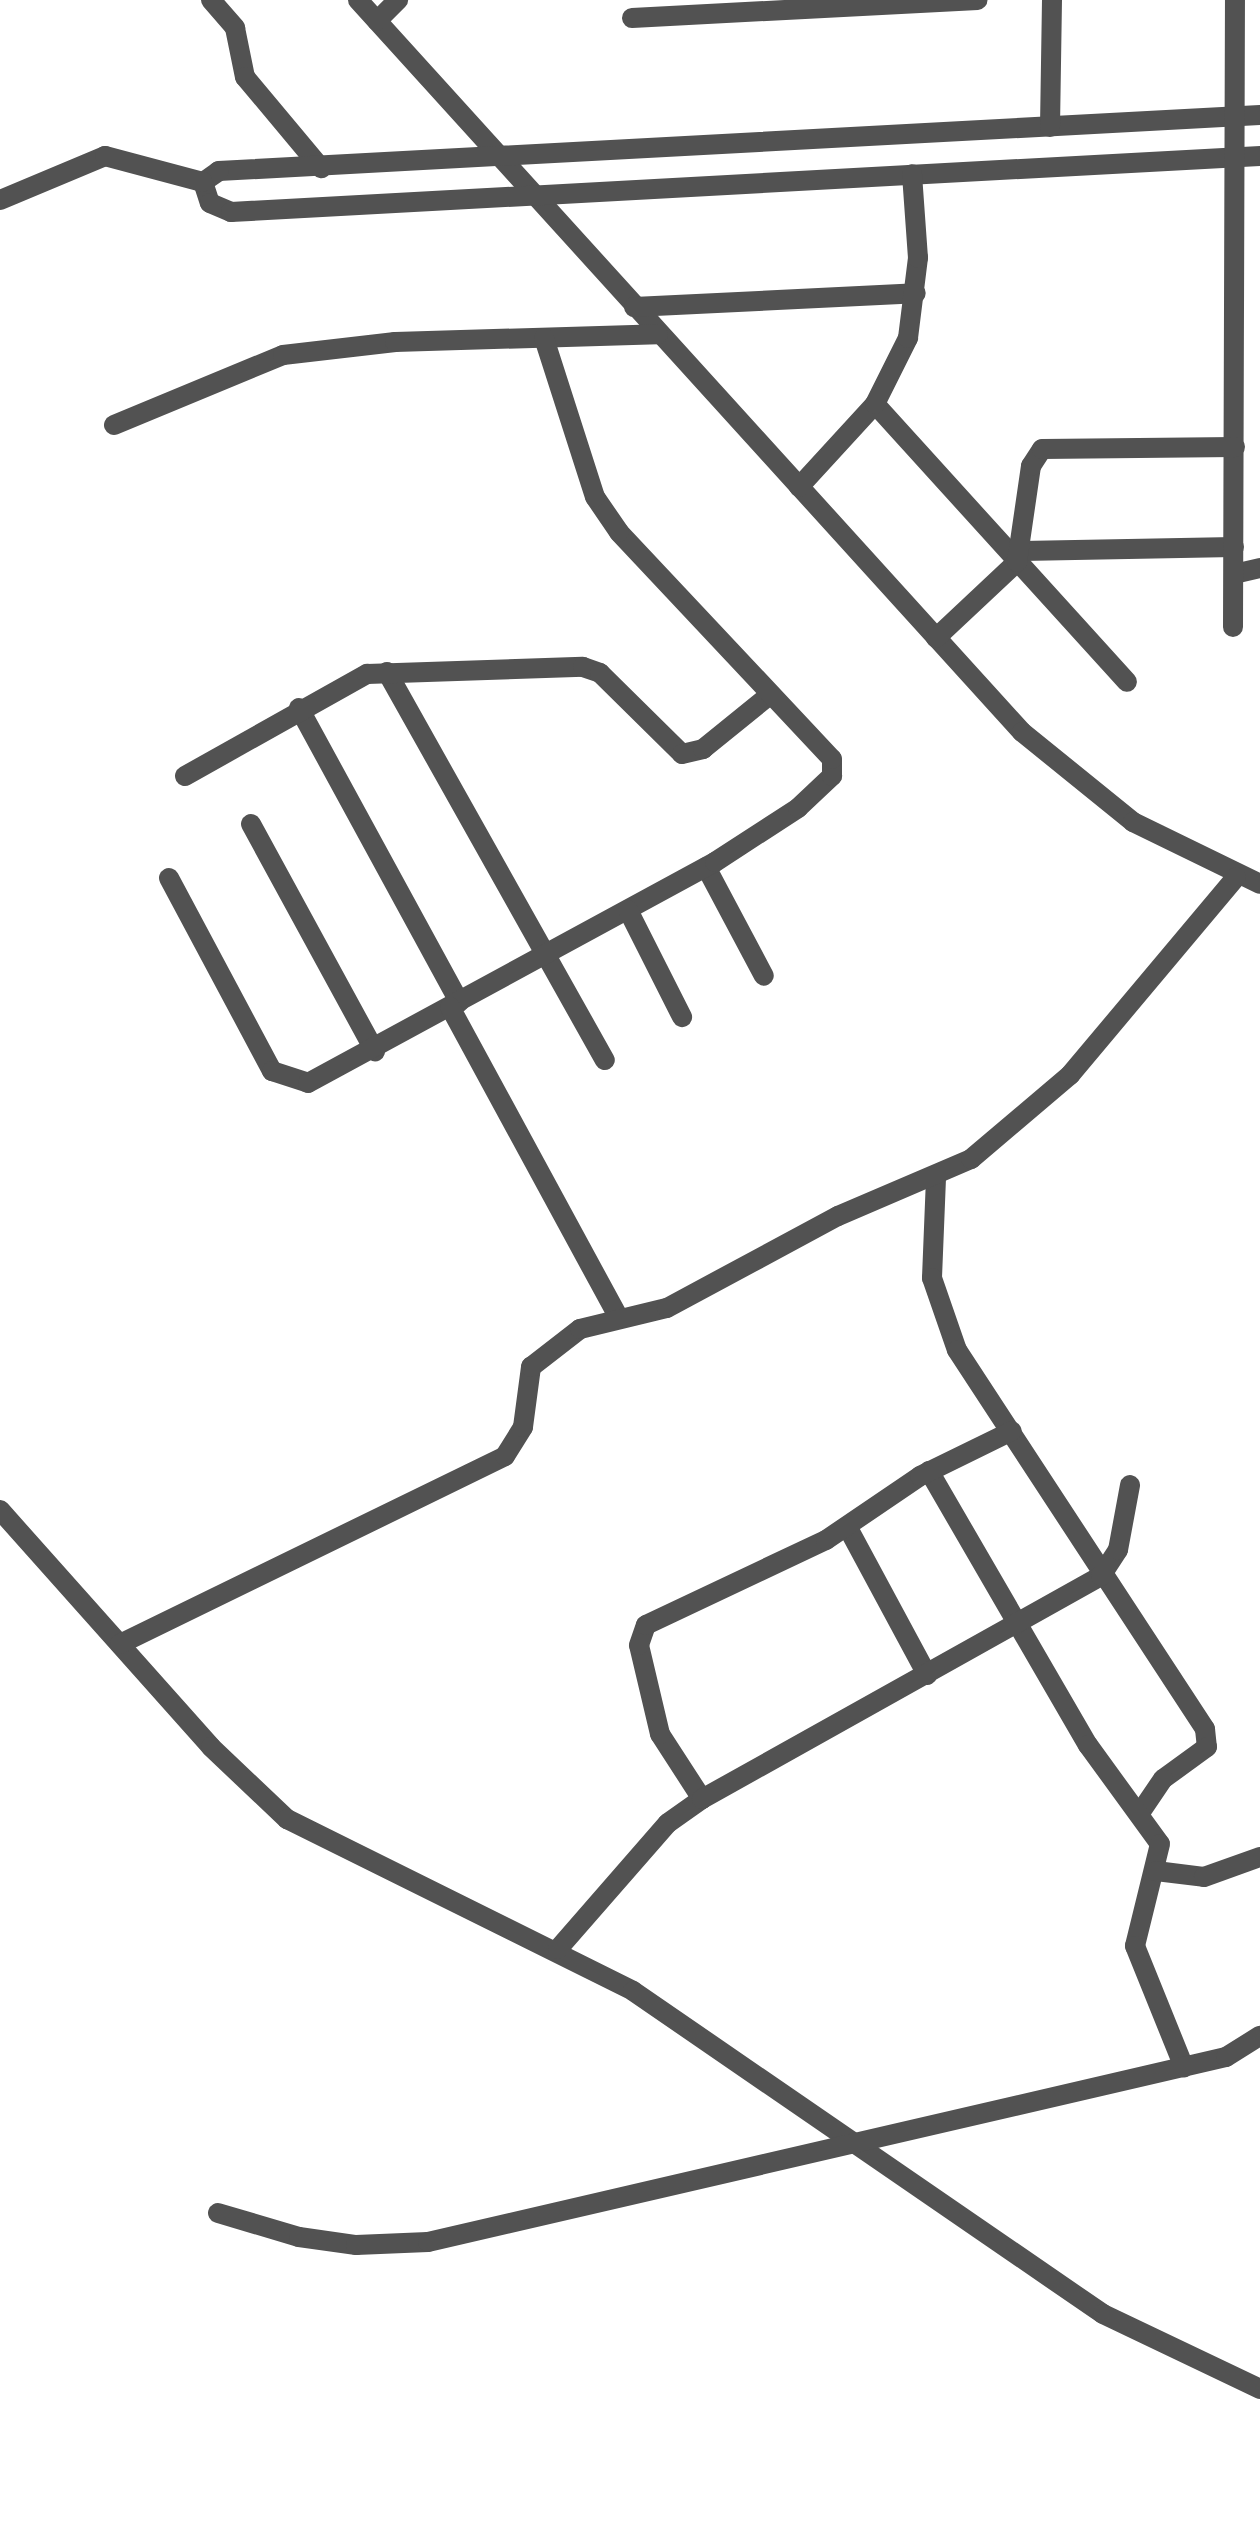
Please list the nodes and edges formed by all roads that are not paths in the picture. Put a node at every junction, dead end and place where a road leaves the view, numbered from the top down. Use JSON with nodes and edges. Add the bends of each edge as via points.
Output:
{"nodes":[{"id":1,"x":211,"y":0,"type":"edge"},
{"id":2,"x":358,"y":0,"type":"edge"},
{"id":3,"x":398,"y":0,"type":"edge"},
{"id":4,"x":978,"y":0,"type":"edge"},
{"id":5,"x":1052,"y":0,"type":"edge"},
{"id":6,"x":1235,"y":0,"type":"edge"},
{"id":7,"x":926,"y":1,"type":"edge"},
{"id":8,"x":632,"y":18,"type":"dead end"},
{"id":9,"x":377,"y":21,"type":"junction"},
{"id":10,"x":1260,"y":115,"type":"edge"},
{"id":11,"x":1237,"y":117,"type":"junction"},
{"id":12,"x":1050,"y":127,"type":"junction"},
{"id":13,"x":1260,"y":156,"type":"edge"},
{"id":14,"x":1237,"y":157,"type":"junction"},
{"id":15,"x":500,"y":159,"type":"junction"},
{"id":16,"x":321,"y":168,"type":"junction"},
{"id":17,"x":912,"y":174,"type":"junction"},
{"id":18,"x":203,"y":182,"type":"junction"},
{"id":19,"x":532,"y":194,"type":"junction"},
{"id":20,"x":0,"y":200,"type":"edge"},
{"id":21,"x":916,"y":293,"type":"junction"},
{"id":22,"x":634,"y":307,"type":"junction"},
{"id":23,"x":658,"y":334,"type":"junction"},
{"id":24,"x":544,"y":338,"type":"junction"},
{"id":25,"x":875,"y":404,"type":"junction"},
{"id":26,"x":114,"y":425,"type":"dead end"},
{"id":27,"x":1235,"y":447,"type":"junction"},
{"id":28,"x":799,"y":487,"type":"junction"},
{"id":29,"x":1234,"y":547,"type":"junction"},
{"id":30,"x":1019,"y":557,"type":"junction"},
{"id":31,"x":1260,"y":568,"type":"edge"},
{"id":32,"x":1234,"y":574,"type":"junction"},
{"id":33,"x":1233,"y":627,"type":"dead end"},
{"id":34,"x":936,"y":638,"type":"junction"},
{"id":35,"x":387,"y":672,"type":"junction"},
{"id":36,"x":1127,"y":682,"type":"dead end"},
{"id":37,"x":771,"y":694,"type":"junction"},
{"id":38,"x":299,"y":708,"type":"junction"},
{"id":39,"x":185,"y":776,"type":"dead end"},
{"id":40,"x":251,"y":824,"type":"dead end"},
{"id":41,"x":706,"y":867,"type":"junction"},
{"id":42,"x":1236,"y":877,"type":"junction"},
{"id":43,"x":169,"y":878,"type":"dead end"},
{"id":44,"x":1260,"y":884,"type":"edge"},
{"id":45,"x":628,"y":910,"type":"junction"},
{"id":46,"x":543,"y":956,"type":"junction"},
{"id":47,"x":764,"y":976,"type":"dead end"},
{"id":48,"x":455,"y":1005,"type":"junction"},
{"id":49,"x":682,"y":1017,"type":"dead end"},
{"id":50,"x":375,"y":1051,"type":"junction"},
{"id":51,"x":605,"y":1060,"type":"dead end"},
{"id":52,"x":936,"y":1178,"type":"junction"},
{"id":53,"x":618,"y":1316,"type":"junction"},
{"id":54,"x":1012,"y":1431,"type":"junction"},
{"id":55,"x":929,"y":1471,"type":"junction"},
{"id":56,"x":1130,"y":1485,"type":"dead end"},
{"id":57,"x":0,"y":1510,"type":"edge"},
{"id":58,"x":848,"y":1528,"type":"junction"},
{"id":59,"x":1101,"y":1576,"type":"junction"},
{"id":60,"x":1017,"y":1625,"type":"junction"},
{"id":61,"x":120,"y":1644,"type":"junction"},
{"id":62,"x":927,"y":1675,"type":"junction"},
{"id":63,"x":702,"y":1799,"type":"junction"},
{"id":64,"x":1140,"y":1813,"type":"junction"},
{"id":65,"x":1260,"y":1857,"type":"edge"},
{"id":66,"x":1156,"y":1871,"type":"junction"},
{"id":67,"x":558,"y":1949,"type":"junction"},
{"id":68,"x":1260,"y":2036,"type":"edge"},
{"id":69,"x":1184,"y":2067,"type":"junction"},
{"id":70,"x":850,"y":2140,"type":"junction"},
{"id":71,"x":218,"y":2213,"type":"dead end"},
{"id":72,"x":1260,"y":2389,"type":"edge"}],
"edges":[{"from":1,"to":16,"type":"street","via":[[235,28],[245,77]]},
{"from":2,"to":9,"type":"street"},
{"from":3,"to":9,"type":"street"},
{"from":4,"to":7,"type":"street"},
{"from":5,"to":12,"type":"street"},
{"from":6,"to":11,"type":"street"},
{"from":7,"to":8,"type":"street"},
{"from":9,"to":15,"type":"street"},
{"from":10,"to":11,"type":"street"},
{"from":11,"to":12,"type":"street"},
{"from":11,"to":14,"type":"street"},
{"from":12,"to":15,"type":"street"},
{"from":13,"to":14,"type":"street"},
{"from":14,"to":17,"type":"street"},
{"from":14,"to":27,"type":"street"},
{"from":15,"to":16,"type":"street"},
{"from":15,"to":19,"type":"street"},
{"from":16,"to":18,"type":"street","via":[[219,171]]},
{"from":17,"to":19,"type":"street"},
{"from":17,"to":21,"type":"street"},
{"from":18,"to":19,"type":"street","via":[[210,203],[231,212]]},
{"from":18,"to":20,"type":"street","via":[[105,156]]},
{"from":19,"to":22,"type":"street"},
{"from":21,"to":22,"type":"street"},
{"from":21,"to":25,"type":"street","via":[[903,351]]},
{"from":22,"to":23,"type":"street"},
{"from":23,"to":24,"type":"street"},
{"from":23,"to":28,"type":"street"},
{"from":24,"to":26,"type":"street","via":[[395,342],[283,355]]},
{"from":24,"to":37,"type":"street","via":[[595,497],[619,532]]},
{"from":25,"to":28,"type":"street"},
{"from":25,"to":30,"type":"street"},
{"from":27,"to":29,"type":"street"},
{"from":27,"to":30,"type":"street","via":[[1042,449],[1031,466]]},
{"from":28,"to":34,"type":"street"},
{"from":29,"to":30,"type":"street"},
{"from":29,"to":32,"type":"street"},
{"from":30,"to":34,"type":"street"},
{"from":30,"to":36,"type":"street"},
{"from":31,"to":32,"type":"street"},
{"from":32,"to":33,"type":"street"},
{"from":34,"to":42,"type":"street","via":[[1082,784],[1133,822]]},
{"from":35,"to":37,"type":"street","via":[[583,667],[600,673],[682,754],[703,749]]},
{"from":35,"to":38,"type":"street","via":[[342,683]]},
{"from":35,"to":46,"type":"street"},
{"from":37,"to":41,"type":"street","via":[[832,759],[832,776],[775,825]]},
{"from":38,"to":39,"type":"street"},
{"from":38,"to":48,"type":"street"},
{"from":40,"to":50,"type":"street"},
{"from":41,"to":45,"type":"street"},
{"from":41,"to":47,"type":"street"},
{"from":42,"to":44,"type":"street"},
{"from":42,"to":52,"type":"street","via":[[1070,1075],[971,1159]]},
{"from":43,"to":50,"type":"street","via":[[272,1071],[308,1083]]},
{"from":45,"to":46,"type":"street"},
{"from":45,"to":49,"type":"street"},
{"from":46,"to":48,"type":"street"},
{"from":46,"to":51,"type":"street"},
{"from":48,"to":50,"type":"street"},
{"from":48,"to":53,"type":"street"},
{"from":52,"to":53,"type":"street","via":[[838,1216],[667,1308]]},
{"from":52,"to":54,"type":"street","via":[[928,1245],[940,1309],[967,1367]]},
{"from":53,"to":61,"type":"street","via":[[559,1340],[531,1367],[523,1427],[505,1456]]},
{"from":54,"to":55,"type":"street"},
{"from":54,"to":59,"type":"street"},
{"from":55,"to":58,"type":"street"},
{"from":55,"to":60,"type":"street"},
{"from":56,"to":59,"type":"street","via":[[1118,1550]]},
{"from":57,"to":61,"type":"street"},
{"from":58,"to":62,"type":"street"},
{"from":58,"to":63,"type":"street","via":[[658,1616],[640,1635],[660,1734]]},
{"from":59,"to":60,"type":"street"},
{"from":59,"to":64,"type":"street","via":[[1178,1679],[1207,1738],[1202,1754],[1163,1779]]},
{"from":60,"to":62,"type":"street"},
{"from":60,"to":64,"type":"street","via":[[1088,1745]]},
{"from":61,"to":67,"type":"street","via":[[287,1819]]},
{"from":62,"to":63,"type":"street"},
{"from":63,"to":67,"type":"street","via":[[668,1823]]},
{"from":64,"to":66,"type":"street","via":[[1160,1844]]},
{"from":65,"to":66,"type":"street","via":[[1204,1877]]},
{"from":66,"to":69,"type":"street","via":[[1139,1910],[1135,1946]]},
{"from":67,"to":70,"type":"street","via":[[633,1991]]},
{"from":68,"to":69,"type":"street","via":[[1226,2057]]},
{"from":69,"to":70,"type":"street"},
{"from":70,"to":71,"type":"street","via":[[428,2242],[342,2243]]},
{"from":70,"to":72,"type":"street","via":[[1103,2314]]}]}
